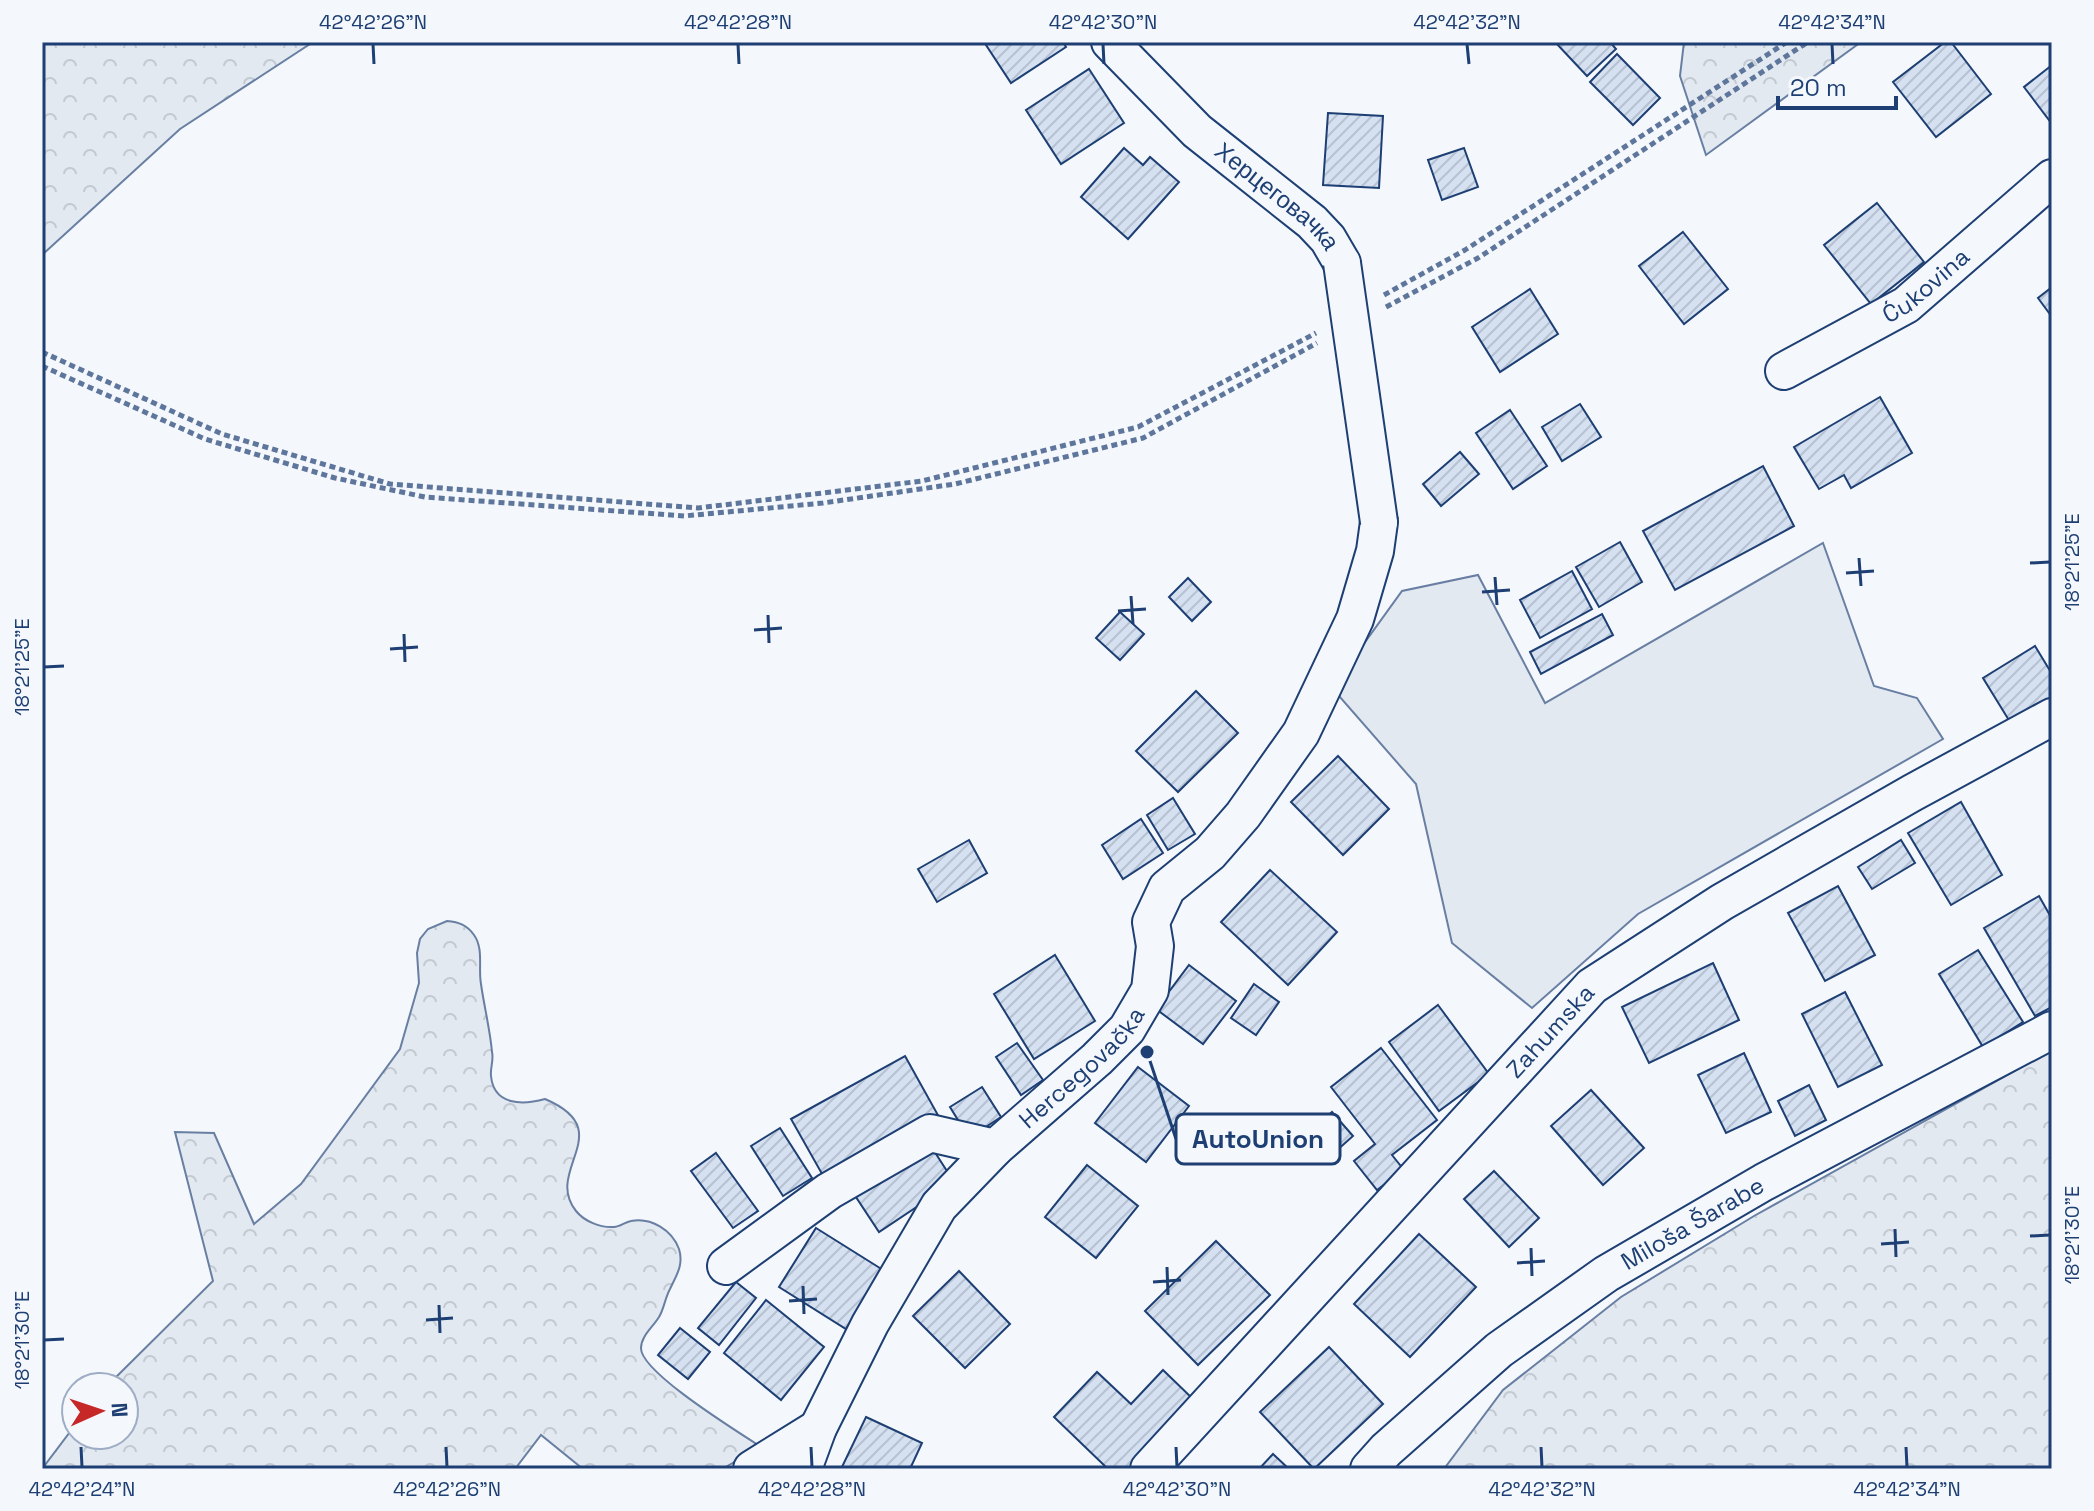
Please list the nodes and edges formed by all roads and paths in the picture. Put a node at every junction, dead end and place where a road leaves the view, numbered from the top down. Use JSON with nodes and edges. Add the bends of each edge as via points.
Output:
{"nodes":[{"id":1,"x":1787,"y":42,"type":"edge"},
{"id":2,"x":1808,"y":42,"type":"edge"},
{"id":3,"x":1121,"y":46,"type":"edge"},
{"id":4,"x":2052,"y":178,"type":"edge"},
{"id":5,"x":1374,"y":301,"type":"dead end"},
{"id":6,"x":1380,"y":310,"type":"dead end"},
{"id":7,"x":1322,"y":329,"type":"dead end"},
{"id":8,"x":1324,"y":340,"type":"dead end"},
{"id":9,"x":42,"y":352,"type":"edge"},
{"id":10,"x":42,"y":366,"type":"edge"},
{"id":11,"x":1784,"y":371,"type":"dead end"},
{"id":12,"x":1379,"y":522,"type":"joint"},
{"id":13,"x":2052,"y":717,"type":"edge"},
{"id":14,"x":2052,"y":1030,"type":"edge"},
{"id":15,"x":995,"y":1148,"type":"junction"},
{"id":16,"x":726,"y":1266,"type":"dead end"},
{"id":17,"x":818,"y":1428,"type":"junction"},
{"id":18,"x":752,"y":1469,"type":"edge"},
{"id":19,"x":803,"y":1469,"type":"edge"},
{"id":20,"x":1149,"y":1469,"type":"edge"},
{"id":21,"x":1369,"y":1469,"type":"edge"}],
"edges":[{"from":1,"to":5,"type":"path","via":[[1465,250]]},
{"from":2,"to":6,"type":"path","via":[[1478,258]]},
{"from":3,"to":12,"type":"street","name":"Херцеговачка","bridge":true,"via":[[1197,131],[1312,222],[1342,263]]},
{"from":4,"to":11,"type":"street","name":"Ćukovina","via":[[1906,305]]},
{"from":7,"to":9,"type":"path","via":[[1138,427],[922,481],[698,508],[390,484],[222,434]]},
{"from":8,"to":10,"type":"path","via":[[1143,438],[955,484],[684,516],[425,497],[335,478],[205,439]]},
{"from":12,"to":15,"type":"street","name":"Hercegovačka","via":[[1355,619],[1301,733],[1243,815],[1210,853],[1167,888],[1151,922],[1155,946],[1150,990],[1127,1029]]},
{"from":13,"to":20,"type":"street","name":"Zahumska","via":[[1722,902],[1592,986]]},
{"from":14,"to":21,"type":"street","name":"Miloša Šarabe","via":[[1764,1182],[1606,1274],[1499,1350]]},
{"from":15,"to":16,"type":"street","via":[[930,1133],[829,1191]]},
{"from":15,"to":17,"type":"street","name":"Hercegovačka","via":[[939,1206],[870,1324]]},
{"from":17,"to":18,"type":"street"},
{"from":17,"to":19,"type":"street","name":"Hercegovačka"}]}
